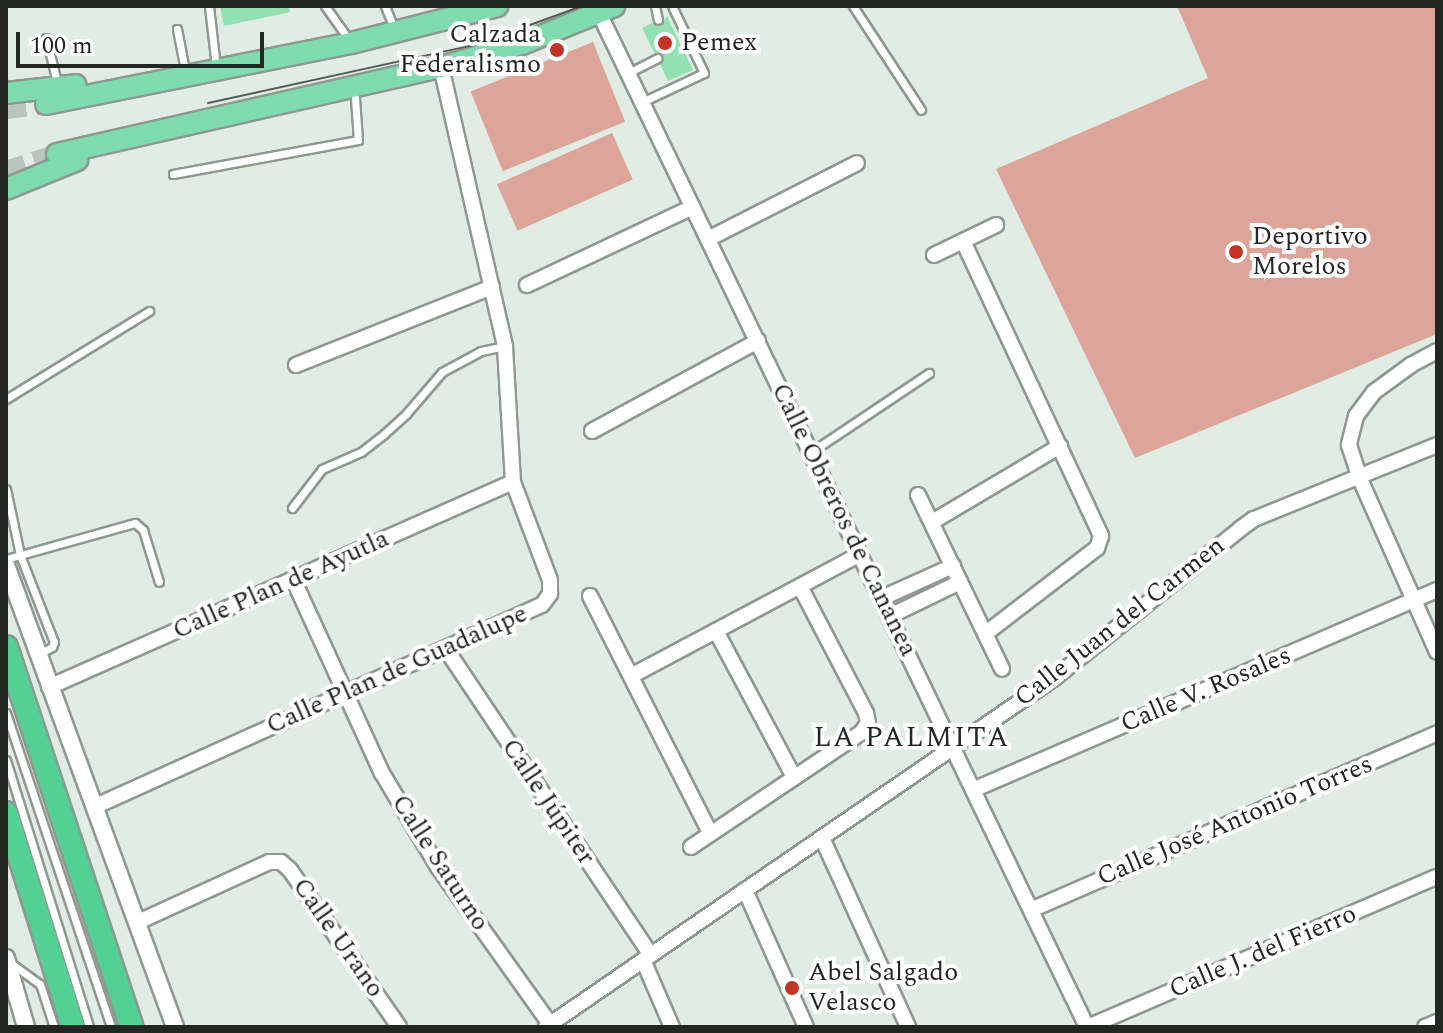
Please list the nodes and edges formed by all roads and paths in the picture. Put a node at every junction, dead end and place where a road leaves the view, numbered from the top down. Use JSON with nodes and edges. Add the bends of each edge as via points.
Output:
{"nodes":[{"id":1,"x":209,"y":6,"type":"edge"},
{"id":2,"x":325,"y":6,"type":"edge"},
{"id":3,"x":385,"y":6,"type":"edge"},
{"id":4,"x":497,"y":6,"type":"edge"},
{"id":5,"x":671,"y":6,"type":"edge"},
{"id":6,"x":853,"y":6,"type":"edge"},
{"id":7,"x":606,"y":9,"type":"edge"},
{"id":8,"x":657,"y":13,"type":"edge"},
{"id":9,"x":177,"y":29,"type":"dead end"},
{"id":10,"x":395,"y":30,"type":"junction"},
{"id":11,"x":46,"y":38,"type":"dead end"},
{"id":12,"x":351,"y":43,"type":"junction"},
{"id":13,"x":321,"y":49,"type":"junction"},
{"id":14,"x":657,"y":58,"type":"dead end"},
{"id":15,"x":215,"y":59,"type":"junction"},
{"id":16,"x":184,"y":66,"type":"junction"},
{"id":17,"x":441,"y":67,"type":"junction"},
{"id":18,"x":628,"y":73,"type":"junction"},
{"id":19,"x":384,"y":78,"type":"junction"},
{"id":20,"x":6,"y":93,"type":"edge"},
{"id":21,"x":52,"y":96,"type":"junction"},
{"id":22,"x":355,"y":98,"type":"junction"},
{"id":23,"x":642,"y":102,"type":"junction"},
{"id":24,"x":921,"y":110,"type":"dead end"},
{"id":25,"x":57,"y":154,"type":"tunnel mouth"},
{"id":26,"x":857,"y":163,"type":"dead end"},
{"id":27,"x":173,"y":174,"type":"dead end"},
{"id":28,"x":6,"y":189,"type":"edge"},
{"id":29,"x":693,"y":207,"type":"junction"},
{"id":30,"x":996,"y":225,"type":"dead end"},
{"id":31,"x":708,"y":239,"type":"junction"},
{"id":32,"x":963,"y":241,"type":"junction"},
{"id":33,"x":934,"y":255,"type":"dead end"},
{"id":34,"x":527,"y":285,"type":"dead end"},
{"id":35,"x":492,"y":287,"type":"junction"},
{"id":36,"x":149,"y":311,"type":"dead end"},
{"id":37,"x":758,"y":341,"type":"junction"},
{"id":38,"x":505,"y":346,"type":"junction"},
{"id":39,"x":1437,"y":351,"type":"edge"},
{"id":40,"x":296,"y":365,"type":"dead end"},
{"id":41,"x":929,"y":373,"type":"dead end"},
{"id":42,"x":6,"y":399,"type":"edge"},
{"id":43,"x":592,"y":431,"type":"dead end"},
{"id":44,"x":1437,"y":445,"type":"edge"},
{"id":45,"x":1060,"y":446,"type":"junction"},
{"id":46,"x":811,"y":452,"type":"junction"},
{"id":47,"x":1360,"y":479,"type":"junction"},
{"id":48,"x":513,"y":482,"type":"junction"},
{"id":49,"x":6,"y":489,"type":"edge"},
{"id":50,"x":918,"y":495,"type":"dead end"},
{"id":51,"x":292,"y":508,"type":"dead end"},
{"id":52,"x":932,"y":522,"type":"junction"},
{"id":53,"x":860,"y":554,"type":"junction"},
{"id":54,"x":11,"y":560,"type":"edge"},
{"id":55,"x":953,"y":566,"type":"junction"},
{"id":56,"x":294,"y":581,"type":"junction"},
{"id":57,"x":159,"y":582,"type":"dead end"},
{"id":58,"x":960,"y":582,"type":"junction"},
{"id":59,"x":800,"y":586,"type":"junction"},
{"id":60,"x":1437,"y":590,"type":"edge"},
{"id":61,"x":590,"y":596,"type":"dead end"},
{"id":62,"x":882,"y":598,"type":"junction"},
{"id":63,"x":1414,"y":600,"type":"junction"},
{"id":64,"x":890,"y":616,"type":"junction"},
{"id":65,"x":716,"y":631,"type":"junction"},
{"id":66,"x":985,"y":634,"type":"junction"},
{"id":67,"x":6,"y":647,"type":"edge"},
{"id":68,"x":446,"y":649,"type":"junction"},
{"id":69,"x":1437,"y":652,"type":"edge"},
{"id":70,"x":1002,"y":669,"type":"dead end"},
{"id":71,"x":631,"y":676,"type":"junction"},
{"id":72,"x":49,"y":687,"type":"junction"},
{"id":73,"x":347,"y":693,"type":"junction"},
{"id":74,"x":6,"y":713,"type":"edge"},
{"id":75,"x":1437,"y":733,"type":"edge"},
{"id":76,"x":954,"y":747,"type":"junction"},
{"id":77,"x":6,"y":760,"type":"edge"},
{"id":78,"x":794,"y":777,"type":"junction"},
{"id":79,"x":975,"y":789,"type":"junction"},
{"id":80,"x":96,"y":806,"type":"junction"},
{"id":81,"x":6,"y":813,"type":"edge"},
{"id":82,"x":710,"y":833,"type":"junction"},
{"id":83,"x":822,"y":838,"type":"junction"},
{"id":84,"x":691,"y":847,"type":"dead end"},
{"id":85,"x":1437,"y":877,"type":"edge"},
{"id":86,"x":745,"y":890,"type":"junction"},
{"id":87,"x":1033,"y":909,"type":"junction"},
{"id":88,"x":138,"y":922,"type":"junction"},
{"id":89,"x":647,"y":958,"type":"junction"},
{"id":90,"x":6,"y":959,"type":"edge"},
{"id":91,"x":10,"y":984,"type":"edge"},
{"id":92,"x":1437,"y":1022,"type":"edge"},
{"id":93,"x":548,"y":1026,"type":"edge"},
{"id":94,"x":26,"y":1027,"type":"edge"},
{"id":95,"x":54,"y":1027,"type":"edge"},
{"id":96,"x":73,"y":1027,"type":"edge"},
{"id":97,"x":89,"y":1027,"type":"edge"},
{"id":98,"x":111,"y":1027,"type":"edge"},
{"id":99,"x":132,"y":1027,"type":"edge"},
{"id":100,"x":175,"y":1027,"type":"edge"},
{"id":101,"x":399,"y":1027,"type":"edge"},
{"id":102,"x":672,"y":1027,"type":"edge"},
{"id":103,"x":806,"y":1027,"type":"edge"},
{"id":104,"x":908,"y":1027,"type":"edge"},
{"id":105,"x":1088,"y":1027,"type":"edge"},
{"id":106,"x":1425,"y":1027,"type":"edge"}],
"edges":[{"from":1,"to":15,"type":"lane"},
{"from":2,"to":12,"type":"lane"},
{"from":3,"to":10,"type":"lane"},
{"from":4,"to":10,"type":"main road"},
{"from":5,"to":8,"type":"lane"},
{"from":5,"to":23,"type":"lane","via":[[704,73]]},
{"from":6,"to":24,"type":"lane"},
{"from":7,"to":17,"type":"main road","via":[[522,44]]},
{"from":7,"to":18,"type":"street","name":"Calle Obreros de Cananea"},
{"from":9,"to":16,"type":"lane"},
{"from":10,"to":12,"type":"main road"},
{"from":11,"to":21,"type":"lane"},
{"from":12,"to":13,"type":"main road"},
{"from":13,"to":15,"type":"main road","via":[[254,50]]},
{"from":13,"to":21,"type":"main road"},
{"from":14,"to":18,"type":"lane"},
{"from":15,"to":16,"type":"main road"},
{"from":16,"to":21,"type":"main road"},
{"from":17,"to":19,"type":"main road"},
{"from":17,"to":35,"type":"street","name":"Calle Plan de Guadalupe"},
{"from":18,"to":23,"type":"street","name":"Calle Obreros de Cananea"},
{"from":19,"to":22,"type":"main road"},
{"from":19,"to":25,"type":"main road"},
{"from":20,"to":21,"type":"main road"},
{"from":22,"to":27,"type":"lane","via":[[358,140]]},
{"from":22,"to":28,"type":"main road","via":[[91,155]]},
{"from":23,"to":29,"type":"street","name":"Calle Obreros de Cananea"},
{"from":26,"to":31,"type":"street"},
{"from":29,"to":31,"type":"street","name":"Calle Obreros de Cananea"},
{"from":29,"to":34,"type":"street"},
{"from":30,"to":32,"type":"street"},
{"from":31,"to":37,"type":"street","name":"Calle Obreros de Cananea"},
{"from":32,"to":33,"type":"street"},
{"from":32,"to":45,"type":"street"},
{"from":35,"to":38,"type":"street","name":"Calle Plan de Guadalupe"},
{"from":35,"to":40,"type":"street"},
{"from":36,"to":42,"type":"lane"},
{"from":37,"to":43,"type":"street"},
{"from":37,"to":46,"type":"street","name":"Calle Obreros de Cananea"},
{"from":38,"to":48,"type":"street","name":"Calle Plan de Guadalupe"},
{"from":38,"to":51,"type":"lane","via":[[481,351],[442,372],[384,434],[361,452],[322,469]]},
{"from":39,"to":47,"type":"street","via":[[1390,378],[1364,403],[1349,445]]},
{"from":41,"to":46,"type":"lane"},
{"from":44,"to":47,"type":"street","name":"Calle Juan del Carmen"},
{"from":45,"to":52,"type":"street"},
{"from":45,"to":66,"type":"street","via":[[1101,543]]},
{"from":46,"to":53,"type":"street","name":"Calle Obreros de Cananea"},
{"from":47,"to":63,"type":"street"},
{"from":47,"to":76,"type":"street","name":"Calle Juan del Carmen","via":[[1247,524],[1053,679]]},
{"from":48,"to":56,"type":"street","name":"Calle Plan de Ayutla"},
{"from":48,"to":68,"type":"street","name":"Calle Plan de Guadalupe","via":[[550,580],[550,594],[542,605]]},
{"from":49,"to":54,"type":"lane"},
{"from":50,"to":52,"type":"street"},
{"from":52,"to":55,"type":"street"},
{"from":53,"to":59,"type":"street"},
{"from":53,"to":62,"type":"street","name":"Calle Obreros de Cananea"},
{"from":54,"to":57,"type":"lane","via":[[135,523],[143,530]]},
{"from":54,"to":72,"type":"street"},
{"from":55,"to":58,"type":"street"},
{"from":55,"to":62,"type":"street"},
{"from":56,"to":72,"type":"street","name":"Calle Plan de Ayutla"},
{"from":56,"to":73,"type":"street","name":"Calle Saturno"},
{"from":58,"to":64,"type":"street"},
{"from":58,"to":66,"type":"street"},
{"from":59,"to":65,"type":"street"},
{"from":59,"to":78,"type":"street","via":[[868,723]]},
{"from":60,"to":63,"type":"street","name":"Calle V. Rosales"},
{"from":61,"to":71,"type":"street"},
{"from":62,"to":64,"type":"street","name":"Calle Obreros de Cananea"},
{"from":63,"to":69,"type":"street"},
{"from":63,"to":79,"type":"street","name":"Calle V. Rosales"},
{"from":64,"to":76,"type":"street","name":"Calle Obreros de Cananea"},
{"from":65,"to":71,"type":"street"},
{"from":65,"to":78,"type":"street"},
{"from":66,"to":70,"type":"street"},
{"from":67,"to":99,"type":"highway"},
{"from":68,"to":73,"type":"street","name":"Calle Plan de Guadalupe"},
{"from":68,"to":89,"type":"street","name":"Calle Júpiter"},
{"from":71,"to":82,"type":"street"},
{"from":72,"to":80,"type":"street"},
{"from":73,"to":80,"type":"street","name":"Calle Plan de Guadalupe"},
{"from":73,"to":93,"type":"street","name":"Calle Saturno","via":[[382,773],[438,867]]},
{"from":74,"to":98,"type":"lane"},
{"from":75,"to":87,"type":"street","name":"Calle José Antonio Torres"},
{"from":76,"to":79,"type":"street","name":"Calle Obreros de Cananea"},
{"from":76,"to":83,"type":"street","name":"Calle Juan del Carmen"},
{"from":77,"to":97,"type":"lane"},
{"from":78,"to":82,"type":"street"},
{"from":79,"to":87,"type":"street","name":"Calle Obreros de Cananea"},
{"from":80,"to":88,"type":"street"},
{"from":81,"to":96,"type":"highway"},
{"from":82,"to":84,"type":"street"},
{"from":83,"to":86,"type":"street","name":"Calle Juan del Carmen"},
{"from":83,"to":104,"type":"street"},
{"from":85,"to":105,"type":"street","name":"Calle J. del Fierro"},
{"from":86,"to":89,"type":"street","name":"Calle Juan del Carmen"},
{"from":86,"to":103,"type":"street"},
{"from":87,"to":105,"type":"street","name":"Calle Obreros de Cananea"},
{"from":88,"to":100,"type":"street"},
{"from":88,"to":101,"type":"street","name":"Calle Urano","via":[[269,862],[281,862]]},
{"from":89,"to":93,"type":"street","name":"Calle Juan del Carmen"},
{"from":89,"to":102,"type":"street","name":"Calle Júpiter"},
{"from":90,"to":91,"type":"street"},
{"from":90,"to":95,"type":"lane","via":[[40,984]]},
{"from":91,"to":94,"type":"street"},
{"from":92,"to":106,"type":"street"}]}
